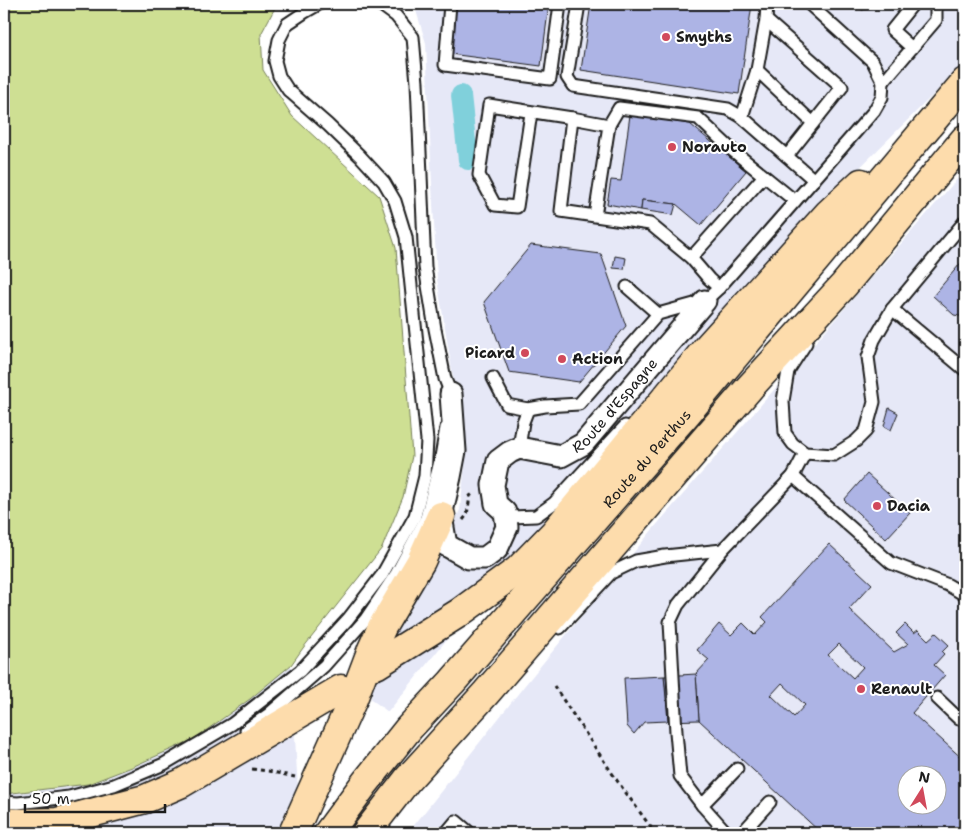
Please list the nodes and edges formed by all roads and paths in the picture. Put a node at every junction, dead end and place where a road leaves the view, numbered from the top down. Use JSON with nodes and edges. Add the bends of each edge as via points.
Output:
{"nodes":[{"id":1,"x":319,"y":4,"type":"edge"},
{"id":2,"x":375,"y":4,"type":"edge"},
{"id":3,"x":450,"y":4,"type":"edge"},
{"id":4,"x":560,"y":4,"type":"edge"},
{"id":5,"x":579,"y":4,"type":"edge"},
{"id":6,"x":767,"y":4,"type":"edge"},
{"id":7,"x":809,"y":4,"type":"edge"},
{"id":8,"x":913,"y":4,"type":"edge"},
{"id":9,"x":936,"y":4,"type":"edge"},
{"id":10,"x":766,"y":20,"type":"junction"},
{"id":11,"x":912,"y":48,"type":"junction"},
{"id":12,"x":757,"y":70,"type":"junction"},
{"id":13,"x":883,"y":82,"type":"junction"},
{"id":14,"x":965,"y":82,"type":"edge"},
{"id":15,"x":945,"y":106,"type":"junction"},
{"id":16,"x":531,"y":113,"type":"junction"},
{"id":17,"x":742,"y":117,"type":"junction"},
{"id":18,"x":572,"y":118,"type":"junction"},
{"id":19,"x":813,"y":123,"type":"junction"},
{"id":20,"x":609,"y":125,"type":"junction"},
{"id":21,"x":965,"y":139,"type":"edge"},
{"id":22,"x":787,"y":156,"type":"junction"},
{"id":23,"x":764,"y":176,"type":"junction"},
{"id":24,"x":814,"y":180,"type":"junction"},
{"id":25,"x":795,"y":201,"type":"junction"},
{"id":26,"x":595,"y":216,"type":"junction"},
{"id":27,"x":965,"y":221,"type":"edge"},
{"id":28,"x":691,"y":258,"type":"junction"},
{"id":29,"x":844,"y":285,"type":"junction"},
{"id":30,"x":627,"y":288,"type":"dead end"},
{"id":31,"x":712,"y":294,"type":"junction"},
{"id":32,"x":892,"y":309,"type":"junction"},
{"id":33,"x":658,"y":314,"type":"junction"},
{"id":34,"x":706,"y":349,"type":"junction"},
{"id":35,"x":965,"y":370,"type":"edge"},
{"id":36,"x":493,"y":378,"type":"dead end"},
{"id":37,"x":451,"y":394,"type":"junction"},
{"id":38,"x":646,"y":405,"type":"dead end"},
{"id":39,"x":528,"y":408,"type":"junction"},
{"id":40,"x":633,"y":418,"type":"dead end"},
{"id":41,"x":520,"y":448,"type":"junction"},
{"id":42,"x":805,"y":453,"type":"junction"},
{"id":43,"x":793,"y":476,"type":"junction"},
{"id":44,"x":505,"y":512,"type":"junction"},
{"id":45,"x":441,"y":516,"type":"junction"},
{"id":46,"x":554,"y":532,"type":"junction"},
{"id":47,"x":722,"y":550,"type":"junction"},
{"id":48,"x":554,"y":566,"type":"junction"},
{"id":49,"x":965,"y":595,"type":"edge"},
{"id":50,"x":376,"y":665,"type":"dead end"},
{"id":51,"x":554,"y":686,"type":"dead end"},
{"id":52,"x":341,"y":689,"type":"dead end"},
{"id":53,"x":486,"y":693,"type":"junction"},
{"id":54,"x":937,"y":698,"type":"dead end"},
{"id":55,"x":965,"y":713,"type":"edge"},
{"id":56,"x":238,"y":736,"type":"dead end"},
{"id":57,"x":737,"y":769,"type":"dead end"},
{"id":58,"x":408,"y":779,"type":"junction"},
{"id":59,"x":131,"y":791,"type":"dead end"},
{"id":60,"x":4,"y":802,"type":"edge"},
{"id":61,"x":770,"y":802,"type":"dead end"},
{"id":62,"x":702,"y":805,"type":"junction"},
{"id":63,"x":4,"y":818,"type":"edge"},
{"id":64,"x":4,"y":822,"type":"edge"},
{"id":65,"x":293,"y":833,"type":"edge"},
{"id":66,"x":328,"y":833,"type":"edge"},
{"id":67,"x":366,"y":833,"type":"edge"},
{"id":68,"x":374,"y":833,"type":"edge"},
{"id":69,"x":446,"y":833,"type":"edge"},
{"id":70,"x":470,"y":833,"type":"edge"},
{"id":71,"x":655,"y":833,"type":"edge"},
{"id":72,"x":727,"y":833,"type":"edge"},
{"id":73,"x":742,"y":833,"type":"edge"}],
"edges":[{"from":1,"to":60,"type":"lane","via":[[287,24],[279,40],[275,61],[288,90],[328,124],[384,182],[406,237],[427,440],[425,476],[415,516],[382,575],[348,619],[300,671],[232,724],[164,764],[114,784],[69,797]]},
{"from":2,"to":37,"type":"lane","via":[[396,16],[413,37],[425,267],[445,379]]},
{"from":3,"to":4,"type":"lane","via":[[445,65],[550,78]]},
{"from":5,"to":17,"type":"lane","via":[[567,77],[573,86],[728,109]]},
{"from":6,"to":10,"type":"lane"},
{"from":7,"to":13,"type":"lane","via":[[873,62]]},
{"from":8,"to":11,"type":"lane","via":[[892,30]]},
{"from":9,"to":11,"type":"lane","via":[[936,20]]},
{"from":10,"to":12,"type":"lane"},
{"from":10,"to":19,"type":"lane","via":[[842,87]]},
{"from":11,"to":13,"type":"lane"},
{"from":12,"to":17,"type":"lane"},
{"from":12,"to":19,"type":"lane"},
{"from":13,"to":24,"type":"lane","via":[[882,97],[874,111]]},
{"from":14,"to":15,"type":"main road","name":"Route du Perthus"},
{"from":15,"to":34,"type":"main road","via":[[829,213]]},
{"from":15,"to":48,"type":"main road","name":"Route du Perthus"},
{"from":16,"to":16,"type":"lane","via":[[489,105],[479,175],[495,204],[516,207]]},
{"from":16,"to":18,"type":"lane"},
{"from":17,"to":22,"type":"lane"},
{"from":18,"to":20,"type":"lane"},
{"from":18,"to":26,"type":"lane","via":[[561,211]]},
{"from":19,"to":22,"type":"lane"},
{"from":20,"to":23,"type":"lane","via":[[619,108],[698,118]]},
{"from":20,"to":26,"type":"lane"},
{"from":21,"to":29,"type":"main road","name":"Route du Perthus"},
{"from":22,"to":24,"type":"lane"},
{"from":23,"to":25,"type":"lane"},
{"from":23,"to":28,"type":"lane"},
{"from":24,"to":25,"type":"lane"},
{"from":25,"to":31,"type":"lane"},
{"from":26,"to":28,"type":"lane","via":[[650,224]]},
{"from":27,"to":32,"type":"lane"},
{"from":28,"to":31,"type":"lane","via":[[709,279]]},
{"from":29,"to":42,"type":"lane","via":[[788,371],[782,401],[785,433]]},
{"from":29,"to":53,"type":"main road","name":"Route du Perthus","via":[[750,387]]},
{"from":30,"to":33,"type":"lane"},
{"from":31,"to":33,"type":"lane"},
{"from":31,"to":41,"type":"street","name":"Route d'Espagne","via":[[583,444],[561,456]]},
{"from":32,"to":35,"type":"lane"},
{"from":32,"to":42,"type":"lane","via":[[874,340],[868,358],[874,402],[866,431],[834,455]]},
{"from":33,"to":39,"type":"lane","via":[[579,404]]},
{"from":34,"to":38,"type":"lane"},
{"from":34,"to":46,"type":"main road"},
{"from":36,"to":39,"type":"lane","via":[[508,404]]},
{"from":37,"to":45,"type":"street","via":[[455,451]]},
{"from":37,"to":56,"type":"lane","via":[[441,457],[426,518],[396,574],[365,620],[324,666],[269,714]]},
{"from":39,"to":41,"type":"lane"},
{"from":40,"to":44,"type":"lane","via":[[554,503],[536,516],[512,517]]},
{"from":41,"to":44,"type":"street","via":[[498,461],[493,484],[496,504]]},
{"from":42,"to":43,"type":"lane"},
{"from":43,"to":47,"type":"lane"},
{"from":43,"to":49,"type":"lane","via":[[891,563]]},
{"from":44,"to":45,"type":"street","via":[[507,527],[504,534],[497,549],[485,558],[469,558],[446,545]]},
{"from":45,"to":65,"type":"main road","via":[[421,561],[379,634]]},
{"from":46,"to":48,"type":"lane"},
{"from":46,"to":50,"type":"main road","via":[[518,570],[459,613]]},
{"from":47,"to":53,"type":"lane","via":[[636,561],[611,572],[560,628]]},
{"from":47,"to":62,"type":"lane","via":[[678,605],[670,622],[680,776]]},
{"from":48,"to":66,"type":"main road","name":"Route du Perthus","via":[[409,728]]},
{"from":51,"to":71,"type":"path"},
{"from":52,"to":64,"type":"main road","via":[[182,783],[145,800],[57,822]]},
{"from":53,"to":58,"type":"main road","name":"Route du Perthus"},
{"from":54,"to":55,"type":"lane","via":[[959,719]]},
{"from":57,"to":62,"type":"lane"},
{"from":58,"to":67,"type":"main road","name":"Route du Perthus"},
{"from":58,"to":68,"type":"main road"},
{"from":59,"to":63,"type":"lane","via":[[80,809]]},
{"from":61,"to":73,"type":"lane"},
{"from":62,"to":72,"type":"lane"},
{"from":69,"to":70,"type":"lane","via":[[456,822]]}]}
